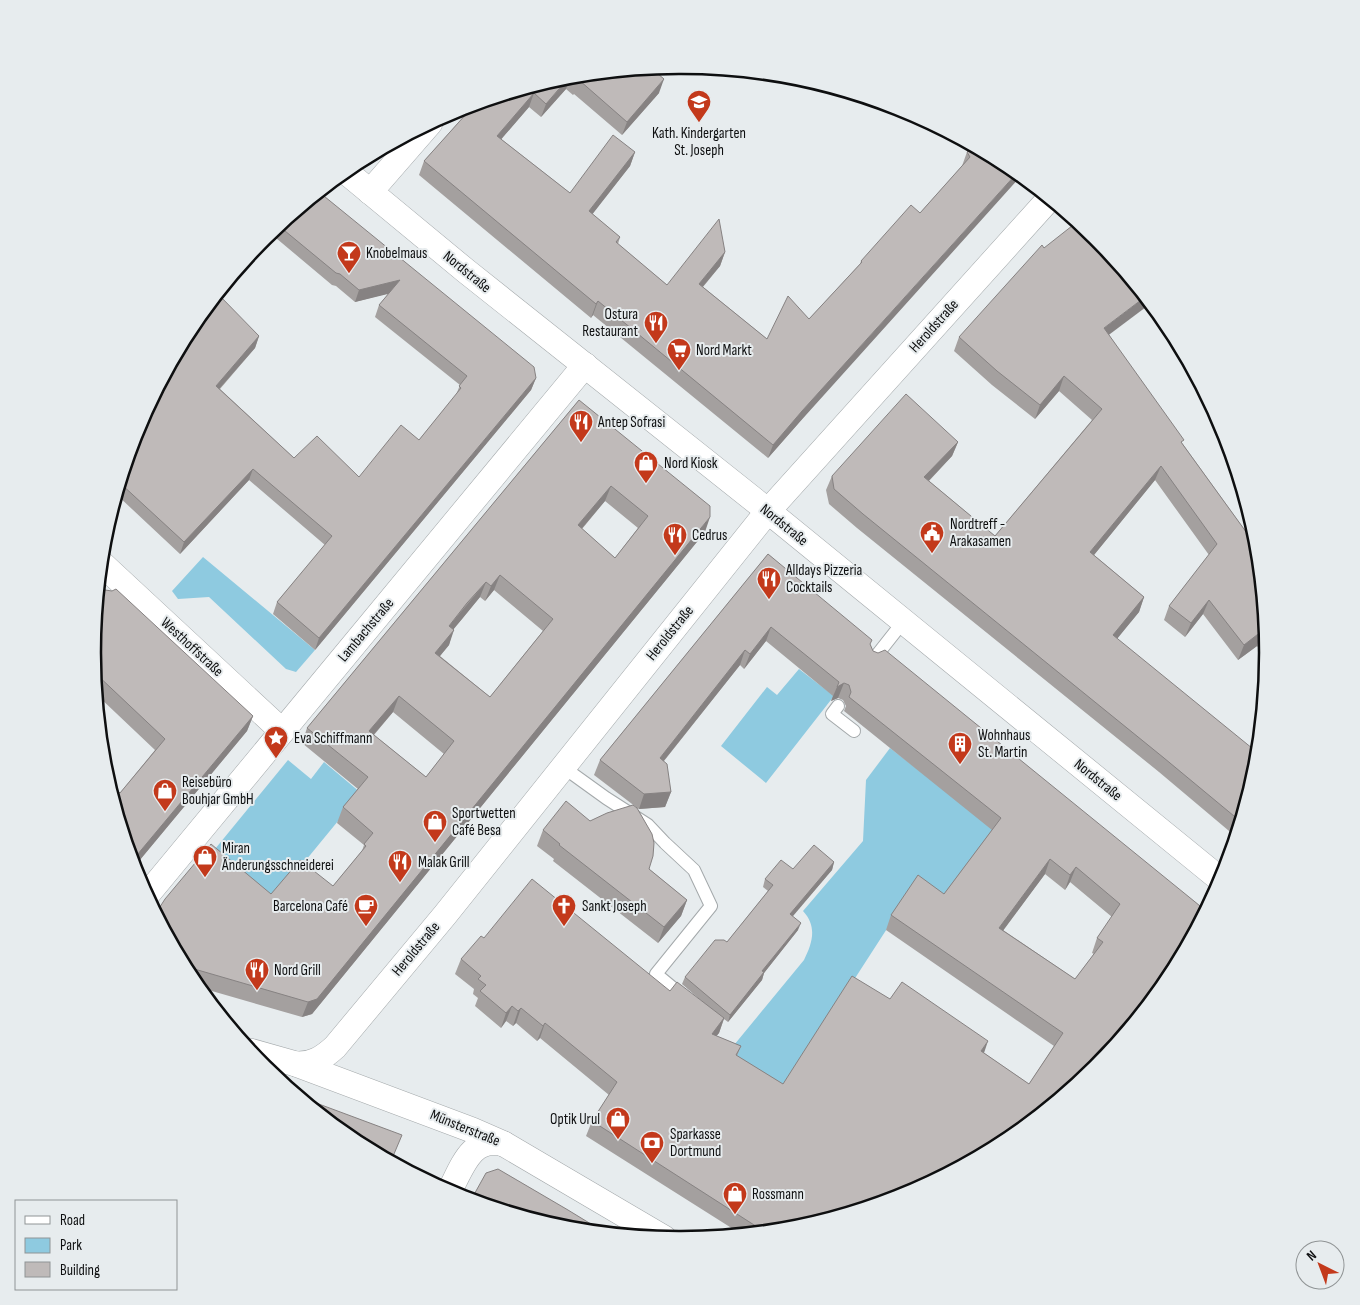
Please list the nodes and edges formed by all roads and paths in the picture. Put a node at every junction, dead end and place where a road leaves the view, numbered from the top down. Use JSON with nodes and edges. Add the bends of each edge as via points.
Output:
{"nodes":[{"id":1,"x":419,"y":136,"type":"edge"},
{"id":2,"x":351,"y":176,"type":"edge"},
{"id":3,"x":370,"y":192,"type":"junction"},
{"id":4,"x":1045,"y":203,"type":"edge"},
{"id":5,"x":585,"y":365,"type":"junction"},
{"id":6,"x":768,"y":511,"type":"junction"},
{"id":7,"x":107,"y":571,"type":"edge"},
{"id":8,"x":903,"y":622,"type":"junction"},
{"id":9,"x":873,"y":660,"type":"edge"},
{"id":10,"x":838,"y":706,"type":"edge"},
{"id":11,"x":282,"y":731,"type":"junction"},
{"id":12,"x":854,"y":731,"type":"dead end"},
{"id":13,"x":563,"y":767,"type":"junction"},
{"id":14,"x":1215,"y":874,"type":"edge"},
{"id":15,"x":152,"y":889,"type":"edge"},
{"id":16,"x":698,"y":1008,"type":"edge"},
{"id":17,"x":265,"y":1055,"type":"edge"},
{"id":18,"x":296,"y":1064,"type":"junction"},
{"id":19,"x":504,"y":1144,"type":"junction"},
{"id":20,"x":455,"y":1182,"type":"edge"},
{"id":21,"x":651,"y":1230,"type":"edge"}],
"edges":[{"from":1,"to":3,"type":"street"},
{"from":2,"to":3,"type":"street","name":"Nordstraße"},
{"from":3,"to":5,"type":"street","name":"Nordstraße"},
{"from":4,"to":6,"type":"street","name":"Heroldstraße"},
{"from":5,"to":6,"type":"street","name":"Nordstraße"},
{"from":5,"to":11,"type":"street","name":"Lambachstraße"},
{"from":6,"to":8,"type":"street","name":"Nordstraße"},
{"from":6,"to":13,"type":"street","name":"Heroldstraße"},
{"from":7,"to":11,"type":"street","name":"Westhoffstraße","via":[[117,586]]},
{"from":8,"to":9,"type":"lane"},
{"from":8,"to":14,"type":"street","name":"Nordstraße"},
{"from":10,"to":12,"type":"lane","via":[[832,714]]},
{"from":11,"to":15,"type":"street","name":"Lambachstraße"},
{"from":13,"to":16,"type":"lane","via":[[648,825],[694,870],[711,906],[656,974]]},
{"from":13,"to":18,"type":"street","name":"Heroldstraße","via":[[335,1047],[326,1056],[309,1064]]},
{"from":17,"to":18,"type":"street","name":"Münsterstraße"},
{"from":18,"to":19,"type":"street","name":"Münsterstraße"},
{"from":19,"to":20,"type":"street","via":[[485,1142],[475,1148]]},
{"from":19,"to":21,"type":"street","name":"Münsterstraße"}]}
